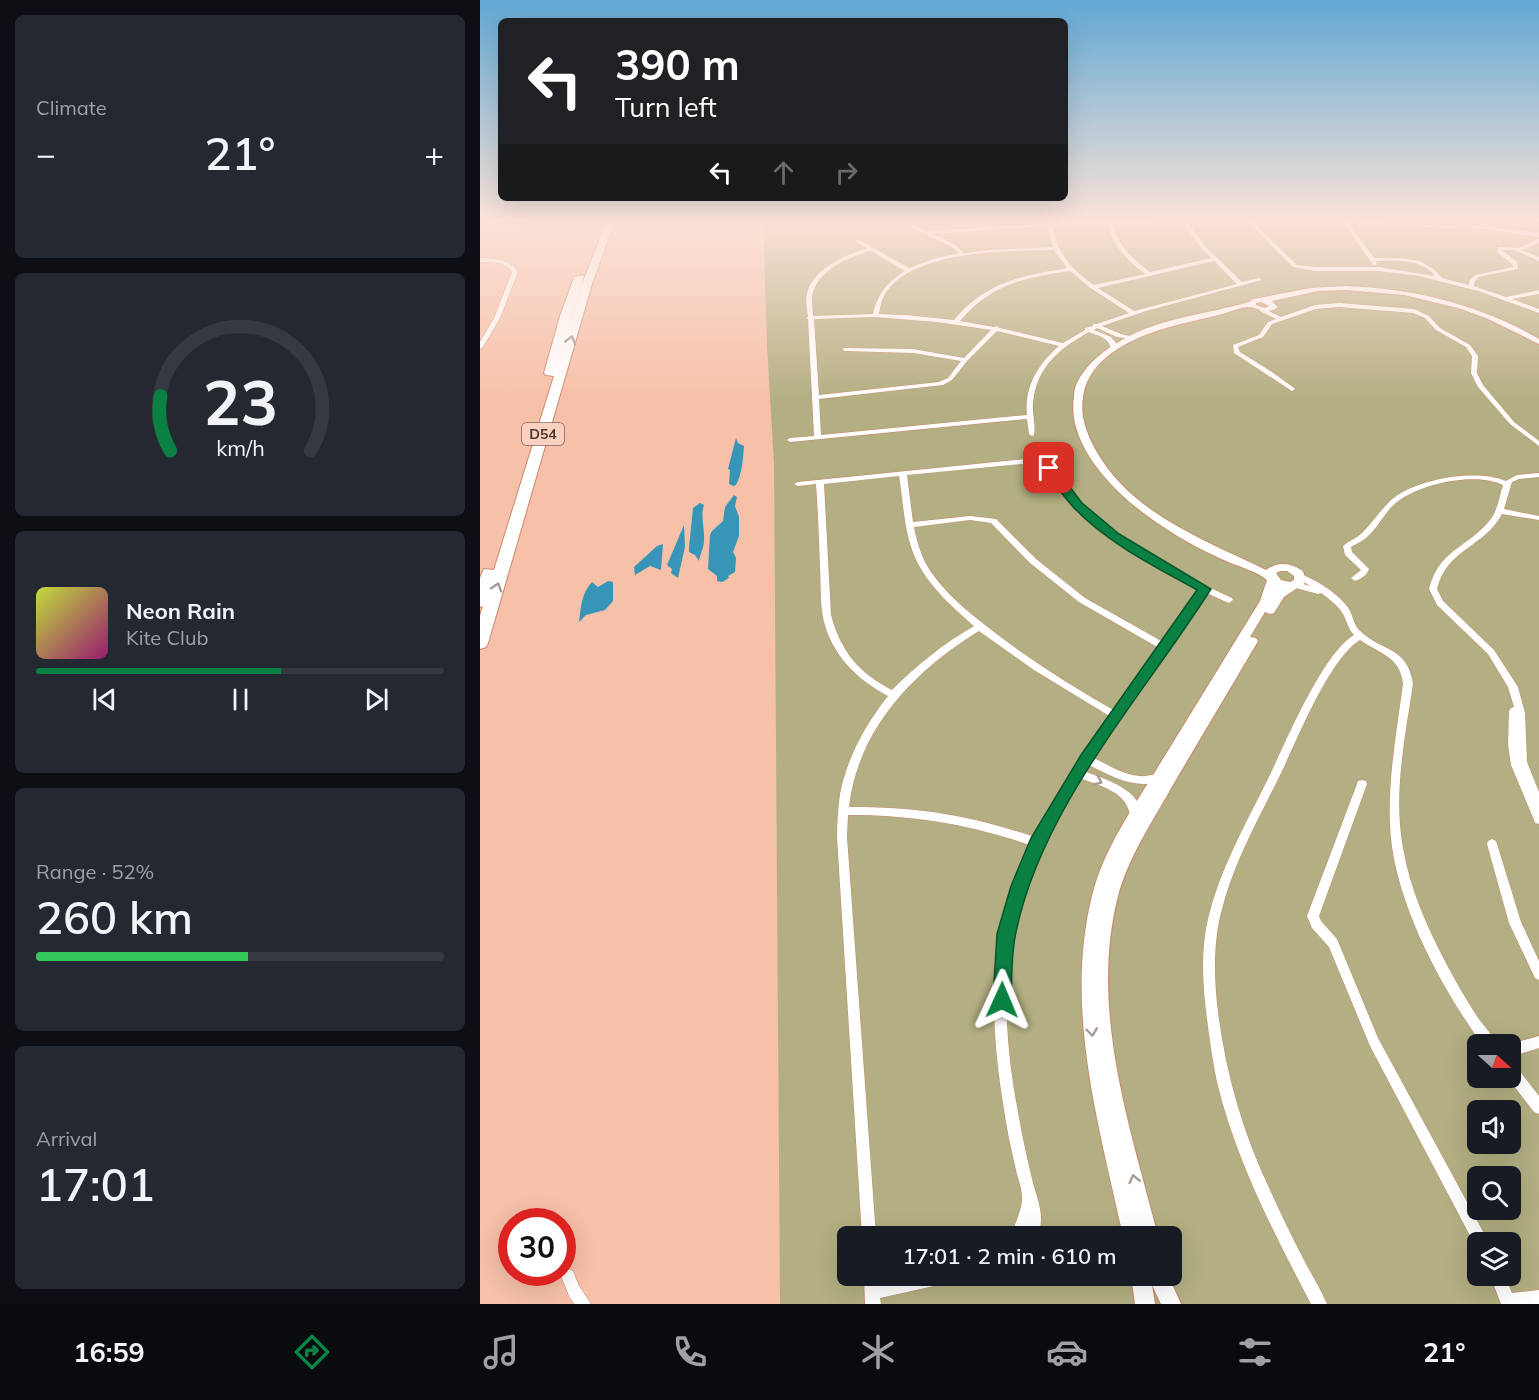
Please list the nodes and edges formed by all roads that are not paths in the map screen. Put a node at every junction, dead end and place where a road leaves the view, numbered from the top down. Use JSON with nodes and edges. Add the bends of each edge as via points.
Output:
{"nodes":[{"id":1,"x":512,"y":279,"type":"edge"},
{"id":2,"x":581,"y":279,"type":"edge"},
{"id":3,"x":589,"y":279,"type":"edge"},
{"id":4,"x":819,"y":279,"type":"edge"},
{"id":5,"x":899,"y":279,"type":"edge"},
{"id":6,"x":1020,"y":279,"type":"edge"},
{"id":7,"x":1084,"y":279,"type":"edge"},
{"id":8,"x":1128,"y":279,"type":"edge"},
{"id":9,"x":1235,"y":279,"type":"edge"},
{"id":10,"x":1440,"y":279,"type":"edge"},
{"id":11,"x":1474,"y":279,"type":"edge"},
{"id":12,"x":1259,"y":280,"type":"dead end"},
{"id":13,"x":1241,"y":284,"type":"junction"},
{"id":14,"x":1472,"y":286,"type":"junction"},
{"id":15,"x":1094,"y":287,"type":"junction"},
{"id":16,"x":1537,"y":292,"type":"edge"},
{"id":17,"x":1507,"y":298,"type":"junction"},
{"id":18,"x":1264,"y":300,"type":"junction"},
{"id":19,"x":1516,"y":302,"type":"junction"},
{"id":20,"x":1273,"y":305,"type":"junction"},
{"id":21,"x":1256,"y":307,"type":"junction"},
{"id":22,"x":1539,"y":311,"type":"edge"},
{"id":23,"x":1132,"y":312,"type":"junction"},
{"id":24,"x":876,"y":315,"type":"junction"},
{"id":25,"x":809,"y":318,"type":"junction"},
{"id":26,"x":1283,"y":318,"type":"junction"},
{"id":27,"x":957,"y":321,"type":"junction"},
{"id":28,"x":1095,"y":325,"type":"junction"},
{"id":29,"x":997,"y":328,"type":"junction"},
{"id":30,"x":1087,"y":329,"type":"junction"},
{"id":31,"x":1108,"y":332,"type":"junction"},
{"id":32,"x":1102,"y":335,"type":"junction"},
{"id":33,"x":1131,"y":338,"type":"junction"},
{"id":34,"x":1539,"y":344,"type":"edge"},
{"id":35,"x":1063,"y":345,"type":"junction"},
{"id":36,"x":480,"y":347,"type":"edge"},
{"id":37,"x":1113,"y":348,"type":"junction"},
{"id":38,"x":845,"y":349,"type":"dead end"},
{"id":39,"x":965,"y":360,"type":"junction"},
{"id":40,"x":1292,"y":389,"type":"dead end"},
{"id":41,"x":815,"y":397,"type":"junction"},
{"id":42,"x":1029,"y":417,"type":"junction"},
{"id":43,"x":1032,"y":434,"type":"dead end"},
{"id":44,"x":818,"y":437,"type":"junction"},
{"id":45,"x":790,"y":440,"type":"dead end"},
{"id":46,"x":1539,"y":444,"type":"edge"},
{"id":47,"x":1066,"y":457,"type":"dead end"},
{"id":48,"x":1045,"y":460,"type":"junction"},
{"id":49,"x":903,"y":475,"type":"junction"},
{"id":50,"x":1539,"y":475,"type":"edge"},
{"id":51,"x":820,"y":482,"type":"junction"},
{"id":52,"x":798,"y":484,"type":"dead end"},
{"id":53,"x":1507,"y":484,"type":"junction"},
{"id":54,"x":1498,"y":513,"type":"junction"},
{"id":55,"x":1539,"y":518,"type":"edge"},
{"id":56,"x":911,"y":525,"type":"junction"},
{"id":57,"x":1273,"y":575,"type":"junction"},
{"id":58,"x":1355,"y":578,"type":"dead end"},
{"id":59,"x":1295,"y":583,"type":"junction"},
{"id":60,"x":1204,"y":589,"type":"junction"},
{"id":61,"x":1229,"y":600,"type":"dead end"},
{"id":62,"x":480,"y":602,"type":"edge"},
{"id":63,"x":981,"y":626,"type":"junction"},
{"id":64,"x":1360,"y":636,"type":"junction"},
{"id":65,"x":480,"y":643,"type":"edge"},
{"id":66,"x":1164,"y":647,"type":"junction"},
{"id":67,"x":893,"y":695,"type":"junction"},
{"id":68,"x":1117,"y":716,"type":"junction"},
{"id":69,"x":1087,"y":759,"type":"junction"},
{"id":70,"x":1078,"y":773,"type":"junction"},
{"id":71,"x":1159,"y":778,"type":"junction"},
{"id":72,"x":1362,"y":784,"type":"dead end"},
{"id":73,"x":1539,"y":805,"type":"edge"},
{"id":74,"x":843,"y":811,"type":"junction"},
{"id":75,"x":1135,"y":817,"type":"junction"},
{"id":76,"x":1539,"y":820,"type":"edge"},
{"id":77,"x":1037,"y":843,"type":"junction"},
{"id":78,"x":1492,"y":844,"type":"dead end"},
{"id":79,"x":1539,"y":974,"type":"edge"},
{"id":80,"x":1482,"y":1034,"type":"edge"},
{"id":81,"x":1539,"y":1042,"type":"edge"},
{"id":82,"x":1521,"y":1048,"type":"edge"},
{"id":83,"x":1521,"y":1084,"type":"edge"},
{"id":84,"x":1539,"y":1107,"type":"edge"},
{"id":85,"x":1029,"y":1201,"type":"junction"},
{"id":86,"x":868,"y":1226,"type":"edge"},
{"id":87,"x":1021,"y":1226,"type":"edge"},
{"id":88,"x":1033,"y":1226,"type":"edge"},
{"id":89,"x":1131,"y":1226,"type":"edge"},
{"id":90,"x":1146,"y":1226,"type":"edge"},
{"id":91,"x":1476,"y":1232,"type":"edge"},
{"id":92,"x":572,"y":1286,"type":"edge"},
{"id":93,"x":914,"y":1286,"type":"edge"},
{"id":94,"x":1143,"y":1286,"type":"edge"},
{"id":95,"x":1163,"y":1286,"type":"edge"},
{"id":96,"x":1502,"y":1286,"type":"edge"},
{"id":97,"x":873,"y":1298,"type":"edge"},
{"id":98,"x":1539,"y":1298,"type":"edge"},
{"id":99,"x":1509,"y":1302,"type":"edge"},
{"id":100,"x":583,"y":1304,"type":"edge"},
{"id":101,"x":1145,"y":1304,"type":"edge"},
{"id":102,"x":1171,"y":1304,"type":"edge"},
{"id":103,"x":1319,"y":1304,"type":"edge"}],
"edges":[{"from":1,"to":36,"type":"street"},
{"from":2,"to":62,"type":"highway","number":"D54","via":[[565,316],[544,400]]},
{"from":65,"to":3,"type":"highway","number":"D54","one_way":true},
{"from":4,"to":25,"type":"street","via":[[809,294]]},
{"from":5,"to":24,"type":"street","via":[[885,289]]},
{"from":6,"to":27,"type":"street","via":[[998,286],[973,302]]},
{"from":7,"to":15,"type":"street"},
{"from":8,"to":15,"type":"street"},
{"from":9,"to":13,"type":"street"},
{"from":10,"to":14,"type":"street"},
{"from":11,"to":14,"type":"street"},
{"from":12,"to":13,"type":"street"},
{"from":13,"to":23,"type":"street"},
{"from":14,"to":17,"type":"street"},
{"from":15,"to":23,"type":"street"},
{"from":16,"to":17,"type":"street"},
{"from":16,"to":19,"type":"street"},
{"from":17,"to":19,"type":"street"},
{"from":18,"to":20,"type":"street"},
{"from":18,"to":21,"type":"street","via":[[1256,300]]},
{"from":18,"to":34,"type":"street","via":[[1320,289],[1398,293],[1471,310],[1507,324]]},
{"from":19,"to":22,"type":"street"},
{"from":20,"to":21,"type":"street"},
{"from":20,"to":26,"type":"street"},
{"from":20,"to":34,"type":"street","via":[[1294,296],[1324,292],[1406,297],[1476,315]]},
{"from":21,"to":26,"type":"street"},
{"from":21,"to":33,"type":"street"},
{"from":21,"to":57,"type":"street","via":[[1161,331],[1126,345],[1092,374],[1083,407],[1088,431],[1100,455],[1137,497],[1191,534]]},
{"from":23,"to":28,"type":"street"},
{"from":24,"to":25,"type":"street"},
{"from":24,"to":27,"type":"street"},
{"from":25,"to":41,"type":"street"},
{"from":26,"to":40,"type":"street","via":[[1268,325],[1261,336],[1234,349]]},
{"from":26,"to":46,"type":"street","via":[[1334,305],[1399,308],[1422,314],[1471,349],[1480,386],[1512,423]]},
{"from":27,"to":29,"type":"street"},
{"from":28,"to":30,"type":"street"},
{"from":28,"to":31,"type":"street"},
{"from":29,"to":35,"type":"street"},
{"from":29,"to":39,"type":"street"},
{"from":30,"to":32,"type":"street"},
{"from":30,"to":35,"type":"street"},
{"from":31,"to":32,"type":"street"},
{"from":31,"to":33,"type":"street"},
{"from":32,"to":37,"type":"street","via":[[1112,341]]},
{"from":33,"to":37,"type":"street"},
{"from":35,"to":42,"type":"street","via":[[1034,381],[1028,400]]},
{"from":37,"to":57,"type":"street","via":[[1086,373],[1075,396],[1078,424],[1097,462],[1128,496],[1162,522]]},
{"from":38,"to":39,"type":"street","via":[[900,350]]},
{"from":39,"to":41,"type":"street","via":[[950,379],[937,385]]},
{"from":41,"to":44,"type":"street"},
{"from":42,"to":43,"type":"street"},
{"from":42,"to":44,"type":"street"},
{"from":44,"to":45,"type":"street"},
{"from":47,"to":48,"type":"street"},
{"from":48,"to":49,"type":"street"},
{"from":48,"to":60,"type":"street","via":[[1089,516],[1132,549]]},
{"from":49,"to":51,"type":"street"},
{"from":49,"to":56,"type":"street"},
{"from":50,"to":53,"type":"street","via":[[1517,477]]},
{"from":51,"to":52,"type":"street"},
{"from":51,"to":67,"type":"street","via":[[827,615],[832,636],[854,670]]},
{"from":53,"to":54,"type":"street"},
{"from":53,"to":58,"type":"street","via":[[1491,478],[1448,479],[1399,497],[1364,536],[1347,546],[1348,553],[1365,569]]},
{"from":54,"to":55,"type":"street"},
{"from":54,"to":73,"type":"street","via":[[1490,525],[1450,558],[1433,589],[1440,603],[1491,652],[1513,687],[1520,713],[1522,762]]},
{"from":54,"to":76,"type":"street","via":[[1442,558],[1430,576],[1428,589],[1434,603],[1480,648],[1506,685],[1514,708],[1516,765]]},
{"from":56,"to":63,"type":"street","via":[[917,553],[929,574]]},
{"from":56,"to":66,"type":"street","via":[[970,518],[993,521],[1082,600]]},
{"from":57,"to":59,"type":"street","via":[[1282,586]]},
{"from":57,"to":59,"type":"street","via":[[1290,568]]},
{"from":57,"to":71,"type":"street","via":[[1266,601]]},
{"from":59,"to":64,"type":"street","via":[[1323,592],[1343,607]]},
{"from":90,"to":59,"type":"street","one_way":true,"via":[[1115,1095],[1102,1016],[1100,969],[1106,916],[1122,865],[1137,835],[1278,597]]},
{"from":60,"to":61,"type":"street"},
{"from":60,"to":66,"type":"street"},
{"from":63,"to":67,"type":"street","via":[[928,661]]},
{"from":63,"to":68,"type":"street","via":[[1052,678]]},
{"from":64,"to":80,"type":"street","via":[[1392,654],[1406,671],[1408,684],[1395,795],[1397,848],[1431,943]]},
{"from":64,"to":103,"type":"street","via":[[1342,650],[1296,732],[1226,880],[1210,947],[1212,1018],[1230,1107],[1257,1182]]},
{"from":66,"to":68,"type":"street"},
{"from":67,"to":74,"type":"street","via":[[856,756]]},
{"from":68,"to":69,"type":"street"},
{"from":69,"to":70,"type":"street"},
{"from":69,"to":71,"type":"street","via":[[1134,780]]},
{"from":70,"to":75,"type":"street","one_way":true,"via":[[1124,793],[1132,801]]},
{"from":70,"to":77,"type":"street"},
{"from":71,"to":75,"type":"street"},
{"from":72,"to":91,"type":"street","via":[[1312,916],[1334,943],[1374,1042]]},
{"from":74,"to":77,"type":"street","via":[[928,813],[997,828]]},
{"from":74,"to":86,"type":"street"},
{"from":75,"to":89,"type":"street","one_way":true,"via":[[1117,847],[1100,890],[1089,963],[1089,1007],[1097,1070]]},
{"from":77,"to":85,"type":"street","via":[[1006,934],[1002,985],[1006,1086]]},
{"from":78,"to":79,"type":"street","via":[[1515,922]]},
{"from":81,"to":82,"type":"street"},
{"from":83,"to":84,"type":"street"},
{"from":85,"to":87,"type":"street"},
{"from":85,"to":88,"type":"street"},
{"from":92,"to":100,"type":"street"},
{"from":93,"to":97,"type":"street"},
{"from":94,"to":101,"type":"street"},
{"from":95,"to":102,"type":"street"},
{"from":96,"to":99,"type":"street"},
{"from":98,"to":99,"type":"street"}]}
